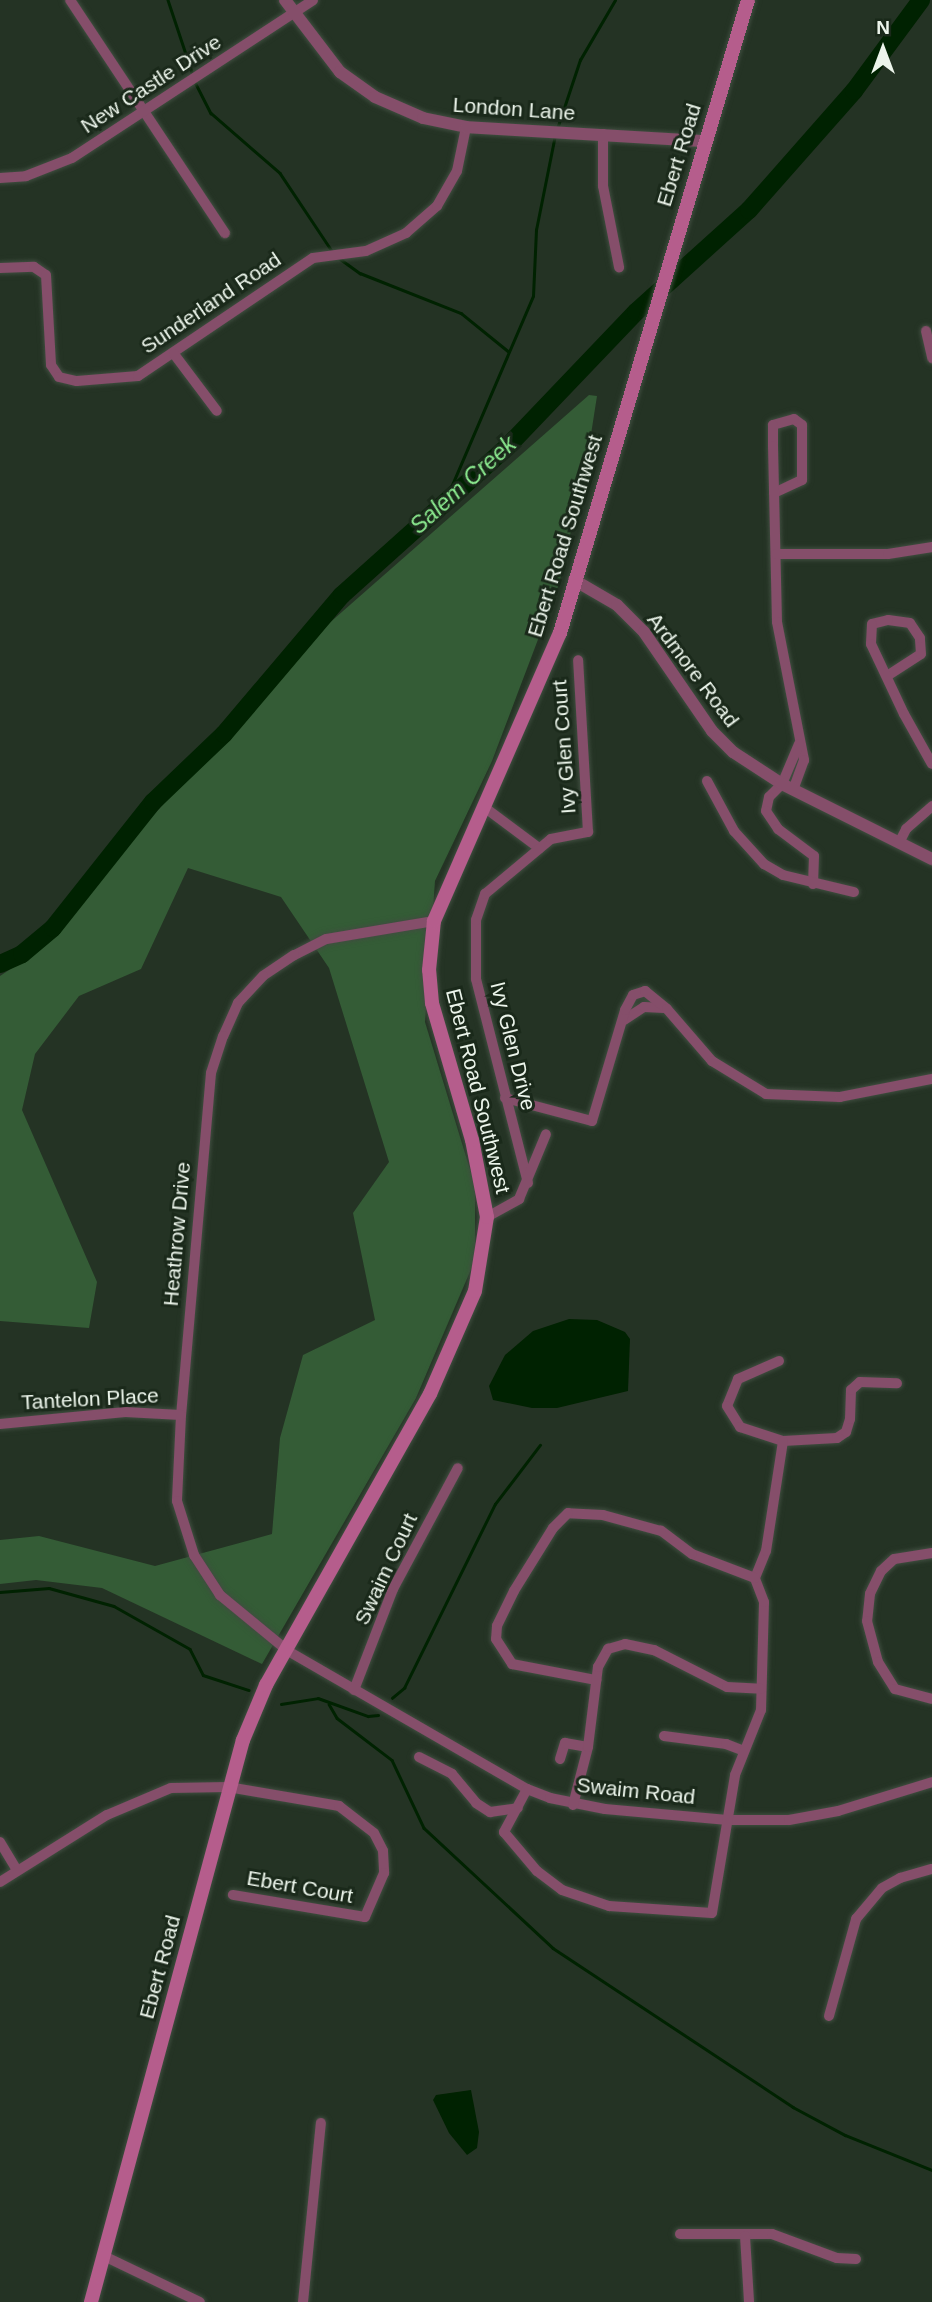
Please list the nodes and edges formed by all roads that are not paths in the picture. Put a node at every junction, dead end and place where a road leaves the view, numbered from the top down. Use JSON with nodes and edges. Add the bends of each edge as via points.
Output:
{"nodes":[{"id":1,"x":70,"y":0,"type":"edge"},
{"id":2,"x":285,"y":0,"type":"edge"},
{"id":3,"x":313,"y":0,"type":"edge"},
{"id":4,"x":748,"y":0,"type":"edge"},
{"id":5,"x":294,"y":13,"type":"junction"},
{"id":6,"x":144,"y":112,"type":"junction"},
{"id":7,"x":466,"y":127,"type":"junction"},
{"id":8,"x":603,"y":134,"type":"junction"},
{"id":9,"x":705,"y":141,"type":"junction"},
{"id":10,"x":0,"y":178,"type":"edge"},
{"id":11,"x":225,"y":233,"type":"dead end"},
{"id":12,"x":619,"y":267,"type":"dead end"},
{"id":13,"x":0,"y":268,"type":"edge"},
{"id":14,"x":650,"y":323,"type":"joint"},
{"id":15,"x":926,"y":331,"type":"dead end"},
{"id":16,"x":174,"y":354,"type":"junction"},
{"id":17,"x":932,"y":358,"type":"edge"},
{"id":18,"x":216,"y":411,"type":"dead end"},
{"id":19,"x":774,"y":493,"type":"junction"},
{"id":20,"x":932,"y":547,"type":"edge"},
{"id":21,"x":776,"y":554,"type":"junction"},
{"id":22,"x":574,"y":580,"type":"junction"},
{"id":23,"x":578,"y":660,"type":"dead end"},
{"id":24,"x":887,"y":676,"type":"junction"},
{"id":25,"x":932,"y":764,"type":"edge"},
{"id":26,"x":707,"y":781,"type":"dead end"},
{"id":27,"x":787,"y":787,"type":"junction"},
{"id":28,"x":932,"y":806,"type":"edge"},
{"id":29,"x":484,"y":807,"type":"junction"},
{"id":30,"x":588,"y":832,"type":"joint"},
{"id":31,"x":899,"y":843,"type":"junction"},
{"id":32,"x":539,"y":848,"type":"junction"},
{"id":33,"x":932,"y":859,"type":"edge"},
{"id":34,"x":813,"y":884,"type":"junction"},
{"id":35,"x":854,"y":892,"type":"dead end"},
{"id":36,"x":434,"y":921,"type":"junction"},
{"id":37,"x":667,"y":1009,"type":"junction"},
{"id":38,"x":624,"y":1020,"type":"junction"},
{"id":39,"x":932,"y":1079,"type":"edge"},
{"id":40,"x":505,"y":1098,"type":"junction"},
{"id":41,"x":546,"y":1134,"type":"dead end"},
{"id":42,"x":528,"y":1183,"type":"junction"},
{"id":43,"x":487,"y":1217,"type":"junction"},
{"id":44,"x":779,"y":1361,"type":"dead end"},
{"id":45,"x":897,"y":1383,"type":"dead end"},
{"id":46,"x":181,"y":1415,"type":"junction"},
{"id":47,"x":0,"y":1424,"type":"edge"},
{"id":48,"x":783,"y":1441,"type":"junction"},
{"id":49,"x":458,"y":1468,"type":"dead end"},
{"id":50,"x":932,"y":1553,"type":"edge"},
{"id":51,"x":755,"y":1578,"type":"junction"},
{"id":52,"x":288,"y":1651,"type":"junction"},
{"id":53,"x":321,"y":1671,"type":"joint"},
{"id":54,"x":596,"y":1680,"type":"junction"},
{"id":55,"x":761,"y":1689,"type":"junction"},
{"id":56,"x":354,"y":1690,"type":"junction"},
{"id":57,"x":932,"y":1699,"type":"edge"},
{"id":58,"x":664,"y":1736,"type":"dead end"},
{"id":59,"x":588,"y":1747,"type":"junction"},
{"id":60,"x":742,"y":1751,"type":"junction"},
{"id":61,"x":419,"y":1757,"type":"dead end"},
{"id":62,"x":561,"y":1759,"type":"dead end"},
{"id":63,"x":932,"y":1782,"type":"edge"},
{"id":64,"x":228,"y":1787,"type":"junction"},
{"id":65,"x":527,"y":1789,"type":"junction"},
{"id":66,"x":573,"y":1805,"type":"junction"},
{"id":67,"x":518,"y":1808,"type":"junction"},
{"id":68,"x":728,"y":1820,"type":"junction"},
{"id":69,"x":0,"y":1842,"type":"edge"},
{"id":70,"x":932,"y":1869,"type":"edge"},
{"id":71,"x":18,"y":1870,"type":"junction"},
{"id":72,"x":0,"y":1882,"type":"edge"},
{"id":73,"x":233,"y":1895,"type":"dead end"},
{"id":74,"x":830,"y":2016,"type":"dead end"},
{"id":75,"x":321,"y":2123,"type":"dead end"},
{"id":76,"x":680,"y":2234,"type":"dead end"},
{"id":77,"x":745,"y":2236,"type":"junction"},
{"id":78,"x":106,"y":2257,"type":"junction"},
{"id":79,"x":856,"y":2259,"type":"dead end"},
{"id":80,"x":91,"y":2302,"type":"edge"},
{"id":81,"x":200,"y":2302,"type":"edge"},
{"id":82,"x":303,"y":2302,"type":"edge"},
{"id":83,"x":749,"y":2302,"type":"edge"}],
"edges":[{"from":1,"to":6,"type":"street","via":[[96,32]]},
{"from":2,"to":5,"type":"street","name":"London Lane"},
{"from":3,"to":5,"type":"street","name":"New Castle Drive"},
{"from":4,"to":9,"type":"main road","name":"Ebert Road"},
{"from":5,"to":6,"type":"street","name":"New Castle Drive"},
{"from":5,"to":7,"type":"street","name":"London Lane","via":[[328,59],[375,97],[423,118]]},
{"from":6,"to":10,"type":"street","name":"New Castle Drive","via":[[72,158],[26,176]]},
{"from":6,"to":11,"type":"street"},
{"from":7,"to":8,"type":"street","name":"London Lane"},
{"from":7,"to":16,"type":"street","name":"Sunderland Road","via":[[457,171],[438,206],[406,233],[366,251],[313,258]]},
{"from":8,"to":9,"type":"street","name":"London Lane"},
{"from":8,"to":12,"type":"street","via":[[603,186]]},
{"from":9,"to":14,"type":"main road","name":"Ebert Road"},
{"from":13,"to":16,"type":"street","name":"Sunderland Road","via":[[34,267],[46,275],[51,365],[59,377],[76,381],[138,376]]},
{"from":14,"to":22,"type":"main road","name":"Ebert Road Southwest"},
{"from":15,"to":17,"type":"street"},
{"from":16,"to":18,"type":"street"},
{"from":19,"to":19,"type":"street","via":[[774,425],[794,419],[802,425],[802,480]]},
{"from":19,"to":21,"type":"street"},
{"from":20,"to":21,"type":"street","via":[[888,554]]},
{"from":21,"to":27,"type":"street","via":[[777,622],[804,760]]},
{"from":22,"to":27,"type":"street","name":"Ardmore Road","via":[[617,605],[644,632],[712,731],[733,752]]},
{"from":22,"to":29,"type":"main road","name":"Ebert Road Southwest","via":[[541,682]]},
{"from":23,"to":30,"type":"street","name":"Ivy Glen Court"},
{"from":24,"to":24,"type":"street","via":[[871,644],[872,624],[888,620],[910,623],[920,638],[921,654]]},
{"from":24,"to":25,"type":"street"},
{"from":26,"to":34,"type":"street","via":[[747,848],[783,875]]},
{"from":27,"to":31,"type":"street","name":"Ardmore Road"},
{"from":27,"to":34,"type":"street","via":[[769,797],[766,811],[778,829],[814,856]]},
{"from":28,"to":31,"type":"street","via":[[906,829]]},
{"from":29,"to":32,"type":"street"},
{"from":29,"to":36,"type":"main road","name":"Ebert Road Southwest"},
{"from":30,"to":32,"type":"street","name":"Ivy Glen Drive","via":[[551,839]]},
{"from":31,"to":33,"type":"street","name":"Ardmore Road"},
{"from":32,"to":40,"type":"street","name":"Ivy Glen Drive","via":[[485,894],[476,920],[476,979]]},
{"from":34,"to":35,"type":"street"},
{"from":36,"to":43,"type":"main road","name":"Ebert Road Southwest","via":[[429,970],[432,1003],[472,1140]]},
{"from":36,"to":46,"type":"street","name":"Heathrow Drive","via":[[326,939],[263,976],[238,1003],[211,1073]]},
{"from":37,"to":38,"type":"street","via":[[644,1007]]},
{"from":37,"to":38,"type":"street","via":[[651,993],[638,991]]},
{"from":37,"to":39,"type":"street","via":[[712,1062],[766,1094],[840,1097]]},
{"from":38,"to":40,"type":"street","via":[[614,1038],[592,1121]]},
{"from":40,"to":42,"type":"street","name":"Ivy Glen Drive"},
{"from":41,"to":42,"type":"street","name":"Ivy Glen Drive"},
{"from":42,"to":43,"type":"street","via":[[513,1206]]},
{"from":43,"to":52,"type":"main road","name":"Ebert Road Southwest","via":[[475,1291],[454,1348]]},
{"from":44,"to":48,"type":"street","via":[[738,1379],[727,1406],[740,1427]]},
{"from":45,"to":48,"type":"street","via":[[860,1382],[851,1390],[850,1419],[846,1432],[837,1438]]},
{"from":46,"to":47,"type":"street","name":"Tantelon Place","via":[[125,1412]]},
{"from":46,"to":52,"type":"street","name":"Heathrow Drive","via":[[177,1501],[194,1555],[220,1595]]},
{"from":48,"to":51,"type":"street","via":[[766,1551]]},
{"from":49,"to":56,"type":"street","name":"Swaim Court","via":[[393,1589]]},
{"from":50,"to":57,"type":"street","via":[[894,1559],[881,1572],[870,1594],[867,1620],[878,1662],[895,1689]]},
{"from":51,"to":54,"type":"street","via":[[692,1554],[661,1531],[603,1515],[568,1513],[553,1528],[514,1591],[497,1626],[496,1639],[512,1664]]},
{"from":51,"to":55,"type":"street","via":[[764,1602]]},
{"from":52,"to":53,"type":"street","name":"Heathrow Drive"},
{"from":52,"to":64,"type":"main road","name":"Ebert Road","via":[[266,1685]]},
{"from":53,"to":56,"type":"street","name":"Swaim Road"},
{"from":54,"to":55,"type":"street","via":[[601,1654],[625,1644],[654,1650],[727,1688]]},
{"from":54,"to":59,"type":"street"},
{"from":55,"to":60,"type":"street","via":[[761,1710]]},
{"from":56,"to":65,"type":"street","name":"Swaim Road"},
{"from":58,"to":60,"type":"street","via":[[726,1744]]},
{"from":59,"to":62,"type":"street","via":[[565,1743]]},
{"from":59,"to":66,"type":"street"},
{"from":60,"to":68,"type":"street"},
{"from":61,"to":67,"type":"street","via":[[452,1774],[476,1803],[490,1812]]},
{"from":63,"to":68,"type":"street","name":"Swaim Road","via":[[801,1818]]},
{"from":64,"to":71,"type":"street","via":[[171,1788],[107,1815]]},
{"from":64,"to":73,"type":"street","name":"Ebert Court","via":[[315,1801],[354,1813],[374,1833],[383,1851],[384,1873],[365,1917]]},
{"from":64,"to":78,"type":"main road","name":"Ebert Road"},
{"from":65,"to":66,"type":"street","name":"Swaim Road"},
{"from":65,"to":67,"type":"street"},
{"from":66,"to":68,"type":"street","name":"Swaim Road"},
{"from":67,"to":68,"type":"street","via":[[504,1832],[537,1871],[562,1890],[609,1906],[712,1913]]},
{"from":69,"to":71,"type":"street"},
{"from":70,"to":74,"type":"street","via":[[882,1888],[856,1919]]},
{"from":71,"to":72,"type":"street"},
{"from":75,"to":82,"type":"street"},
{"from":76,"to":77,"type":"street"},
{"from":77,"to":79,"type":"street","via":[[785,2236],[837,2258]]},
{"from":77,"to":83,"type":"street"},
{"from":78,"to":80,"type":"main road","name":"Ebert Road"},
{"from":78,"to":81,"type":"street"}]}
